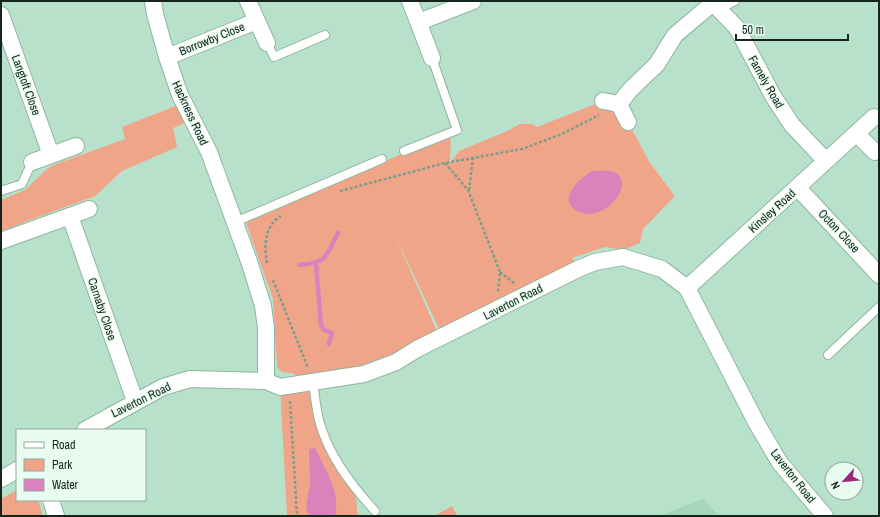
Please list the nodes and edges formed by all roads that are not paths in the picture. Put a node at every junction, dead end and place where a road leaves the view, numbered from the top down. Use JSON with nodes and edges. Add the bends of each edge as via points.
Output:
{"nodes":[{"id":1,"x":153,"y":1,"type":"edge"},
{"id":2,"x":248,"y":1,"type":"edge"},
{"id":3,"x":410,"y":1,"type":"edge"},
{"id":4,"x":473,"y":1,"type":"edge"},
{"id":5,"x":735,"y":1,"type":"edge"},
{"id":6,"x":715,"y":4,"type":"edge"},
{"id":7,"x":1,"y":15,"type":"edge"},
{"id":8,"x":257,"y":21,"type":"junction"},
{"id":9,"x":419,"y":22,"type":"junction"},
{"id":10,"x":325,"y":35,"type":"dead end"},
{"id":11,"x":267,"y":43,"type":"joint"},
{"id":12,"x":167,"y":57,"type":"junction"},
{"id":13,"x":432,"y":58,"type":"joint"},
{"id":14,"x":603,"y":101,"type":"dead end"},
{"id":15,"x":619,"y":104,"type":"junction"},
{"id":16,"x":874,"y":117,"type":"dead end"},
{"id":17,"x":628,"y":122,"type":"dead end"},
{"id":18,"x":857,"y":134,"type":"junction"},
{"id":19,"x":76,"y":146,"type":"dead end"},
{"id":20,"x":404,"y":151,"type":"dead end"},
{"id":21,"x":875,"y":152,"type":"dead end"},
{"id":22,"x":51,"y":155,"type":"junction"},
{"id":23,"x":382,"y":159,"type":"dead end"},
{"id":24,"x":826,"y":160,"type":"junction"},
{"id":25,"x":32,"y":162,"type":"joint"},
{"id":26,"x":798,"y":188,"type":"junction"},
{"id":27,"x":1,"y":191,"type":"edge"},
{"id":28,"x":90,"y":209,"type":"dead end"},
{"id":29,"x":70,"y":216,"type":"junction"},
{"id":30,"x":235,"y":222,"type":"junction"},
{"id":31,"x":1,"y":241,"type":"edge"},
{"id":32,"x":879,"y":275,"type":"edge"},
{"id":33,"x":687,"y":288,"type":"junction"},
{"id":34,"x":879,"y":307,"type":"edge"},
{"id":35,"x":828,"y":355,"type":"dead end"},
{"id":36,"x":266,"y":382,"type":"junction"},
{"id":37,"x":314,"y":383,"type":"junction"},
{"id":38,"x":135,"y":401,"type":"junction"},
{"id":39,"x":88,"y":429,"type":"edge"},
{"id":40,"x":16,"y":471,"type":"edge"},
{"id":41,"x":1,"y":479,"type":"edge"},
{"id":42,"x":51,"y":501,"type":"edge"},
{"id":43,"x":375,"y":511,"type":"dead end"},
{"id":44,"x":56,"y":516,"type":"edge"},
{"id":45,"x":825,"y":516,"type":"edge"}],
"edges":[{"from":1,"to":12,"type":"street","name":"Hackness Road"},
{"from":2,"to":8,"type":"street","name":"Borrowby Close"},
{"from":3,"to":9,"type":"street"},
{"from":4,"to":9,"type":"street"},
{"from":5,"to":6,"type":"lane"},
{"from":6,"to":15,"type":"street","via":[[675,35],[657,64]]},
{"from":6,"to":24,"type":"street","name":"Farnely Road","via":[[737,28],[772,96],[792,125]]},
{"from":7,"to":22,"type":"street","name":"Langtoft Close"},
{"from":8,"to":11,"type":"street","name":"Borrowby Close"},
{"from":8,"to":12,"type":"street","name":"Borrowby Close"},
{"from":9,"to":13,"type":"street"},
{"from":10,"to":11,"type":"lane","via":[[274,57]]},
{"from":12,"to":30,"type":"street","name":"Hackness Road","via":[[180,95],[209,152]]},
{"from":13,"to":20,"type":"lane","via":[[457,130]]},
{"from":14,"to":15,"type":"street"},
{"from":15,"to":17,"type":"street"},
{"from":16,"to":18,"type":"street","name":"Kinsley Road"},
{"from":18,"to":21,"type":"street"},
{"from":18,"to":24,"type":"street","name":"Kinsley Road"},
{"from":19,"to":22,"type":"street"},
{"from":22,"to":25,"type":"street"},
{"from":23,"to":30,"type":"lane"},
{"from":24,"to":26,"type":"street","name":"Kinsley Road"},
{"from":25,"to":27,"type":"lane","via":[[22,184]]},
{"from":26,"to":32,"type":"street","name":"Octon Close"},
{"from":26,"to":33,"type":"street","name":"Kinsley Road"},
{"from":28,"to":29,"type":"street"},
{"from":29,"to":31,"type":"street"},
{"from":29,"to":38,"type":"street","name":"Carnaby Close"},
{"from":30,"to":36,"type":"street","name":"Hackness Road","via":[[263,306],[266,328]]},
{"from":33,"to":37,"type":"street","name":"Laverton Road","via":[[662,269],[622,257],[595,262],[417,349],[396,362],[364,374]]},
{"from":33,"to":45,"type":"street","name":"Laverton Road","via":[[756,424],[780,463]]},
{"from":34,"to":35,"type":"lane"},
{"from":36,"to":37,"type":"street","name":"Laverton Road","via":[[280,388]]},
{"from":36,"to":38,"type":"street","name":"Laverton Road","via":[[190,379],[163,386]]},
{"from":37,"to":43,"type":"lane","via":[[319,421],[329,444],[344,473]]},
{"from":38,"to":39,"type":"street","name":"Laverton Road"},
{"from":40,"to":41,"type":"street"},
{"from":42,"to":44,"type":"street"}]}
